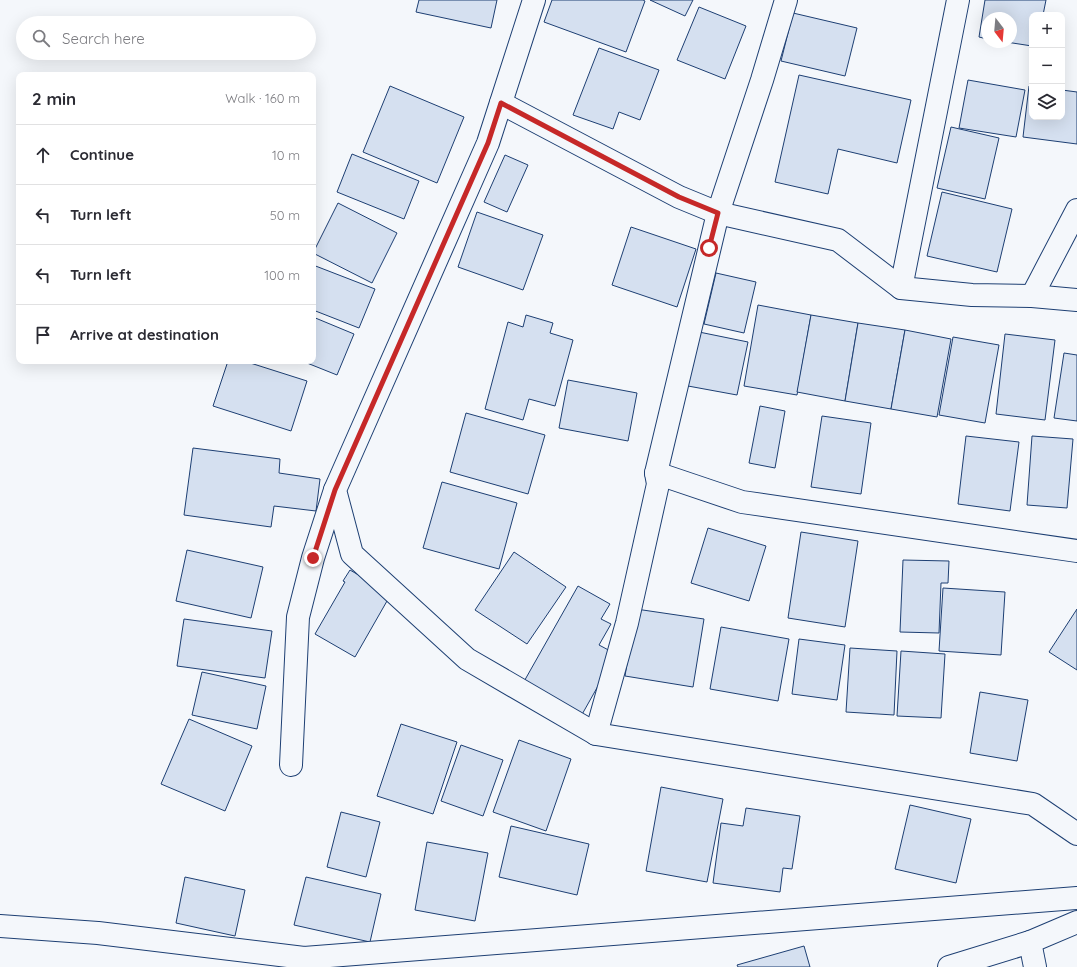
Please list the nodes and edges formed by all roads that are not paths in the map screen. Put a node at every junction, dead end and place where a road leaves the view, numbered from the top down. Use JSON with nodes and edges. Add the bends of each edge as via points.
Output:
{"nodes":[{"id":1,"x":534,"y":0,"type":"edge"},
{"id":2,"x":786,"y":0,"type":"edge"},
{"id":3,"x":958,"y":0,"type":"edge"},
{"id":4,"x":501,"y":103,"type":"junction"},
{"id":5,"x":1077,"y":210,"type":"edge"},
{"id":6,"x":718,"y":213,"type":"junction"},
{"id":7,"x":901,"y":288,"type":"junction"},
{"id":8,"x":1032,"y":296,"type":"junction"},
{"id":9,"x":1077,"y":300,"type":"edge"},
{"id":10,"x":656,"y":473,"type":"junction"},
{"id":11,"x":335,"y":490,"type":"junction"},
{"id":12,"x":1077,"y":551,"type":"edge"},
{"id":13,"x":596,"y":734,"type":"junction"},
{"id":14,"x":291,"y":766,"type":"dead end"},
{"id":15,"x":1077,"y":834,"type":"edge"},
{"id":16,"x":1077,"y":898,"type":"edge"},
{"id":17,"x":1077,"y":922,"type":"edge"},
{"id":18,"x":0,"y":926,"type":"edge"},
{"id":19,"x":1030,"y":942,"type":"junction"},
{"id":20,"x":949,"y":967,"type":"edge"},
{"id":21,"x":1035,"y":967,"type":"edge"}],
"edges":[{"from":1,"to":4,"type":"street"},
{"from":2,"to":6,"type":"street"},
{"from":3,"to":7,"type":"street"},
{"from":4,"to":6,"type":"street","via":[[679,197]]},
{"from":4,"to":11,"type":"street","via":[[488,143]]},
{"from":5,"to":8,"type":"street"},
{"from":6,"to":7,"type":"street","via":[[838,240]]},
{"from":6,"to":10,"type":"street"},
{"from":7,"to":8,"type":"street","via":[[972,295]]},
{"from":8,"to":9,"type":"street"},
{"from":10,"to":12,"type":"street","via":[[742,502]]},
{"from":10,"to":13,"type":"street","via":[[658,484],[628,615]]},
{"from":11,"to":13,"type":"street","via":[[352,554],[467,659]]},
{"from":11,"to":14,"type":"street","via":[[313,558],[298,617]]},
{"from":13,"to":15,"type":"street","via":[[1033,804]]},
{"from":16,"to":18,"type":"street","via":[[304,958],[98,933]]},
{"from":17,"to":19,"type":"street"},
{"from":19,"to":20,"type":"street"},
{"from":19,"to":21,"type":"street"}]}
